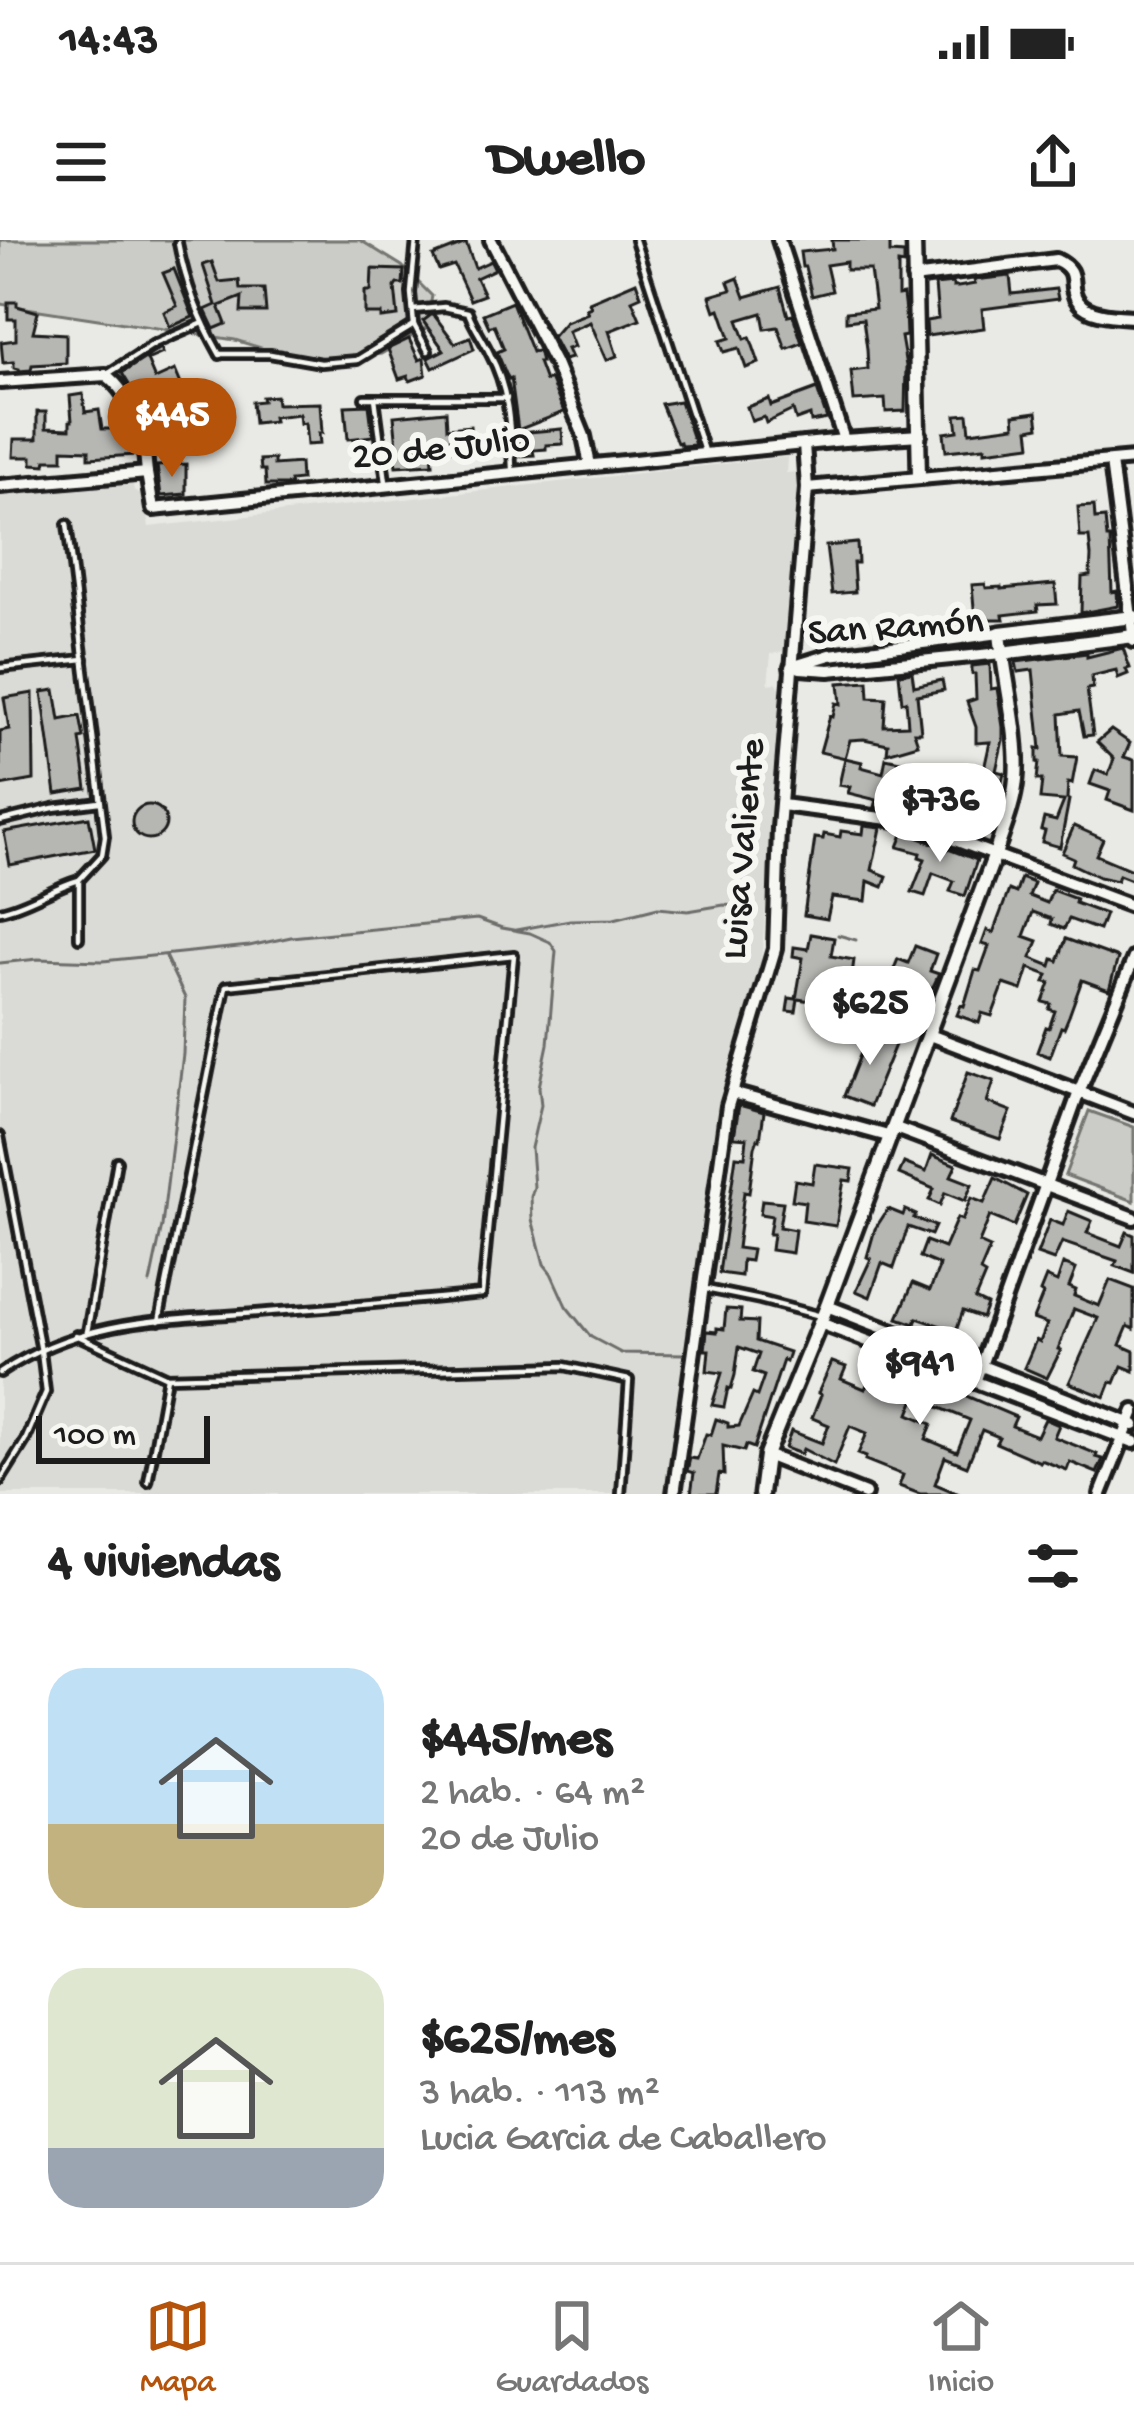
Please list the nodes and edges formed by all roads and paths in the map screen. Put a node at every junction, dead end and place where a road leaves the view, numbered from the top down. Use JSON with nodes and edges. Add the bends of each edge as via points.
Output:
{"nodes":[{"id":1,"x":416,"y":240,"type":"edge"},
{"id":2,"x":491,"y":240,"type":"edge"},
{"id":3,"x":635,"y":240,"type":"edge"},
{"id":4,"x":779,"y":240,"type":"edge"},
{"id":5,"x":914,"y":240,"type":"edge"},
{"id":6,"x":178,"y":243,"type":"dead end"},
{"id":7,"x":913,"y":278,"type":"junction"},
{"id":8,"x":412,"y":310,"type":"junction"},
{"id":9,"x":1134,"y":316,"type":"edge"},
{"id":10,"x":202,"y":323,"type":"junction"},
{"id":11,"x":414,"y":325,"type":"junction"},
{"id":12,"x":428,"y":351,"type":"dead end"},
{"id":13,"x":106,"y":375,"type":"junction"},
{"id":14,"x":0,"y":382,"type":"edge"},
{"id":15,"x":364,"y":398,"type":"dead end"},
{"id":16,"x":376,"y":398,"type":"junction"},
{"id":17,"x":507,"y":398,"type":"junction"},
{"id":18,"x":920,"y":436,"type":"junction"},
{"id":19,"x":844,"y":440,"type":"junction"},
{"id":20,"x":804,"y":444,"type":"junction"},
{"id":21,"x":705,"y":454,"type":"junction"},
{"id":22,"x":1134,"y":459,"type":"edge"},
{"id":23,"x":1112,"y":462,"type":"junction"},
{"id":24,"x":590,"y":465,"type":"junction"},
{"id":25,"x":147,"y":472,"type":"junction"},
{"id":26,"x":512,"y":474,"type":"junction"},
{"id":27,"x":919,"y":477,"type":"junction"},
{"id":28,"x":0,"y":486,"type":"edge"},
{"id":29,"x":386,"y":487,"type":"junction"},
{"id":30,"x":807,"y":488,"type":"junction"},
{"id":31,"x":67,"y":524,"type":"dead end"},
{"id":32,"x":1132,"y":617,"type":"edge"},
{"id":33,"x":1000,"y":633,"type":"junction"},
{"id":34,"x":1134,"y":637,"type":"edge"},
{"id":35,"x":1002,"y":652,"type":"junction"},
{"id":36,"x":84,"y":659,"type":"junction"},
{"id":37,"x":0,"y":668,"type":"edge"},
{"id":38,"x":791,"y":668,"type":"junction"},
{"id":39,"x":101,"y":802,"type":"junction"},
{"id":40,"x":782,"y":806,"type":"junction"},
{"id":41,"x":0,"y":821,"type":"edge"},
{"id":42,"x":995,"y":854,"type":"junction"},
{"id":43,"x":79,"y":880,"type":"junction"},
{"id":44,"x":1134,"y":908,"type":"edge"},
{"id":45,"x":0,"y":911,"type":"edge"},
{"id":46,"x":79,"y":938,"type":"dead end"},
{"id":47,"x":1134,"y":958,"type":"edge"},
{"id":48,"x":927,"y":1034,"type":"junction"},
{"id":49,"x":1079,"y":1092,"type":"junction"},
{"id":50,"x":732,"y":1094,"type":"junction"},
{"id":51,"x":1134,"y":1113,"type":"edge"},
{"id":52,"x":891,"y":1131,"type":"junction"},
{"id":53,"x":0,"y":1136,"type":"edge"},
{"id":54,"x":117,"y":1161,"type":"dead end"},
{"id":55,"x":1045,"y":1186,"type":"junction"},
{"id":56,"x":1134,"y":1218,"type":"edge"},
{"id":57,"x":701,"y":1288,"type":"junction"},
{"id":58,"x":823,"y":1315,"type":"junction"},
{"id":59,"x":159,"y":1321,"type":"junction"},
{"id":60,"x":87,"y":1332,"type":"junction"},
{"id":61,"x":76,"y":1335,"type":"junction"},
{"id":62,"x":41,"y":1351,"type":"junction"},
{"id":63,"x":981,"y":1366,"type":"junction"},
{"id":64,"x":0,"y":1373,"type":"edge"},
{"id":65,"x":167,"y":1377,"type":"junction"},
{"id":66,"x":975,"y":1382,"type":"junction"},
{"id":67,"x":1132,"y":1420,"type":"edge"},
{"id":68,"x":1129,"y":1440,"type":"edge"},
{"id":69,"x":766,"y":1455,"type":"junction"},
{"id":70,"x":0,"y":1481,"type":"edge"},
{"id":71,"x":148,"y":1483,"type":"dead end"},
{"id":72,"x":621,"y":1494,"type":"edge"},
{"id":73,"x":674,"y":1494,"type":"edge"},
{"id":74,"x":760,"y":1494,"type":"edge"},
{"id":75,"x":865,"y":1494,"type":"edge"},
{"id":76,"x":1101,"y":1494,"type":"edge"}],
"edges":[{"from":1,"to":8,"type":"lane"},
{"from":2,"to":24,"type":"street","via":[[555,364]]},
{"from":3,"to":21,"type":"lane"},
{"from":4,"to":19,"type":"street"},
{"from":5,"to":7,"type":"street"},
{"from":6,"to":10,"type":"lane"},
{"from":7,"to":9,"type":"street","via":[[1057,260],[1072,273],[1082,306]]},
{"from":7,"to":18,"type":"street"},
{"from":8,"to":11,"type":"lane"},
{"from":8,"to":17,"type":"lane","via":[[468,311]]},
{"from":10,"to":11,"type":"lane","via":[[220,355],[321,363],[358,360]]},
{"from":10,"to":13,"type":"lane"},
{"from":11,"to":12,"type":"lane"},
{"from":13,"to":14,"type":"street"},
{"from":13,"to":25,"type":"street","via":[[128,400]]},
{"from":15,"to":16,"type":"lane"},
{"from":16,"to":17,"type":"lane"},
{"from":16,"to":29,"type":"lane"},
{"from":17,"to":26,"type":"lane"},
{"from":18,"to":19,"type":"street","name":"20 de Julio"},
{"from":18,"to":27,"type":"street"},
{"from":19,"to":20,"type":"street","name":"20 de Julio"},
{"from":20,"to":21,"type":"street","name":"20 de Julio"},
{"from":20,"to":30,"type":"street","name":"Luisa Valiente"},
{"from":21,"to":24,"type":"street","name":"20 de Julio"},
{"from":22,"to":23,"type":"street"},
{"from":23,"to":27,"type":"street"},
{"from":23,"to":32,"type":"street"},
{"from":24,"to":26,"type":"street","name":"20 de Julio"},
{"from":25,"to":28,"type":"street"},
{"from":25,"to":29,"type":"street","name":"20 de Julio","via":[[153,509]]},
{"from":26,"to":29,"type":"street","name":"20 de Julio"},
{"from":27,"to":30,"type":"street"},
{"from":30,"to":38,"type":"street","name":"Luisa Valiente"},
{"from":31,"to":36,"type":"lane"},
{"from":32,"to":33,"type":"street","name":"San Ramón"},
{"from":32,"to":34,"type":"street"},
{"from":33,"to":35,"type":"street"},
{"from":33,"to":38,"type":"street","name":"San Ramón","via":[[830,655]]},
{"from":34,"to":35,"type":"street","name":"San Ramón"},
{"from":35,"to":38,"type":"street","name":"San Ramón"},
{"from":35,"to":42,"type":"street","via":[[1016,782]]},
{"from":36,"to":37,"type":"lane"},
{"from":36,"to":39,"type":"lane"},
{"from":38,"to":40,"type":"street","name":"Luisa Valiente"},
{"from":39,"to":41,"type":"lane"},
{"from":39,"to":43,"type":"lane","via":[[105,846]]},
{"from":40,"to":42,"type":"street","via":[[904,821]]},
{"from":40,"to":50,"type":"street","name":"Luisa Valiente","via":[[775,949]]},
{"from":42,"to":44,"type":"street"},
{"from":42,"to":48,"type":"street"},
{"from":43,"to":45,"type":"lane"},
{"from":43,"to":46,"type":"lane"},
{"from":47,"to":49,"type":"street"},
{"from":48,"to":49,"type":"street"},
{"from":48,"to":52,"type":"street"},
{"from":49,"to":51,"type":"street"},
{"from":49,"to":55,"type":"street"},
{"from":50,"to":52,"type":"street"},
{"from":50,"to":57,"type":"street","name":"Luisa Valiente"},
{"from":52,"to":55,"type":"street"},
{"from":52,"to":58,"type":"street"},
{"from":53,"to":62,"type":"lane"},
{"from":54,"to":60,"type":"lane"},
{"from":55,"to":56,"type":"street"},
{"from":55,"to":63,"type":"street"},
{"from":57,"to":58,"type":"lane"},
{"from":57,"to":73,"type":"street","name":"Luisa Valiente"},
{"from":58,"to":63,"type":"street"},
{"from":58,"to":66,"type":"street"},
{"from":58,"to":69,"type":"street"},
{"from":59,"to":59,"type":"lane","via":[[226,986],[514,956],[482,1294]]},
{"from":59,"to":60,"type":"lane"},
{"from":60,"to":61,"type":"lane"},
{"from":61,"to":62,"type":"lane"},
{"from":61,"to":65,"type":"lane"},
{"from":62,"to":64,"type":"lane"},
{"from":62,"to":70,"type":"lane","via":[[46,1392]]},
{"from":63,"to":66,"type":"street"},
{"from":63,"to":67,"type":"street"},
{"from":65,"to":71,"type":"lane"},
{"from":65,"to":72,"type":"lane","via":[[564,1366],[629,1380]]},
{"from":66,"to":68,"type":"street"},
{"from":67,"to":68,"type":"street"},
{"from":68,"to":76,"type":"street"},
{"from":69,"to":74,"type":"street"},
{"from":69,"to":75,"type":"street"}]}
